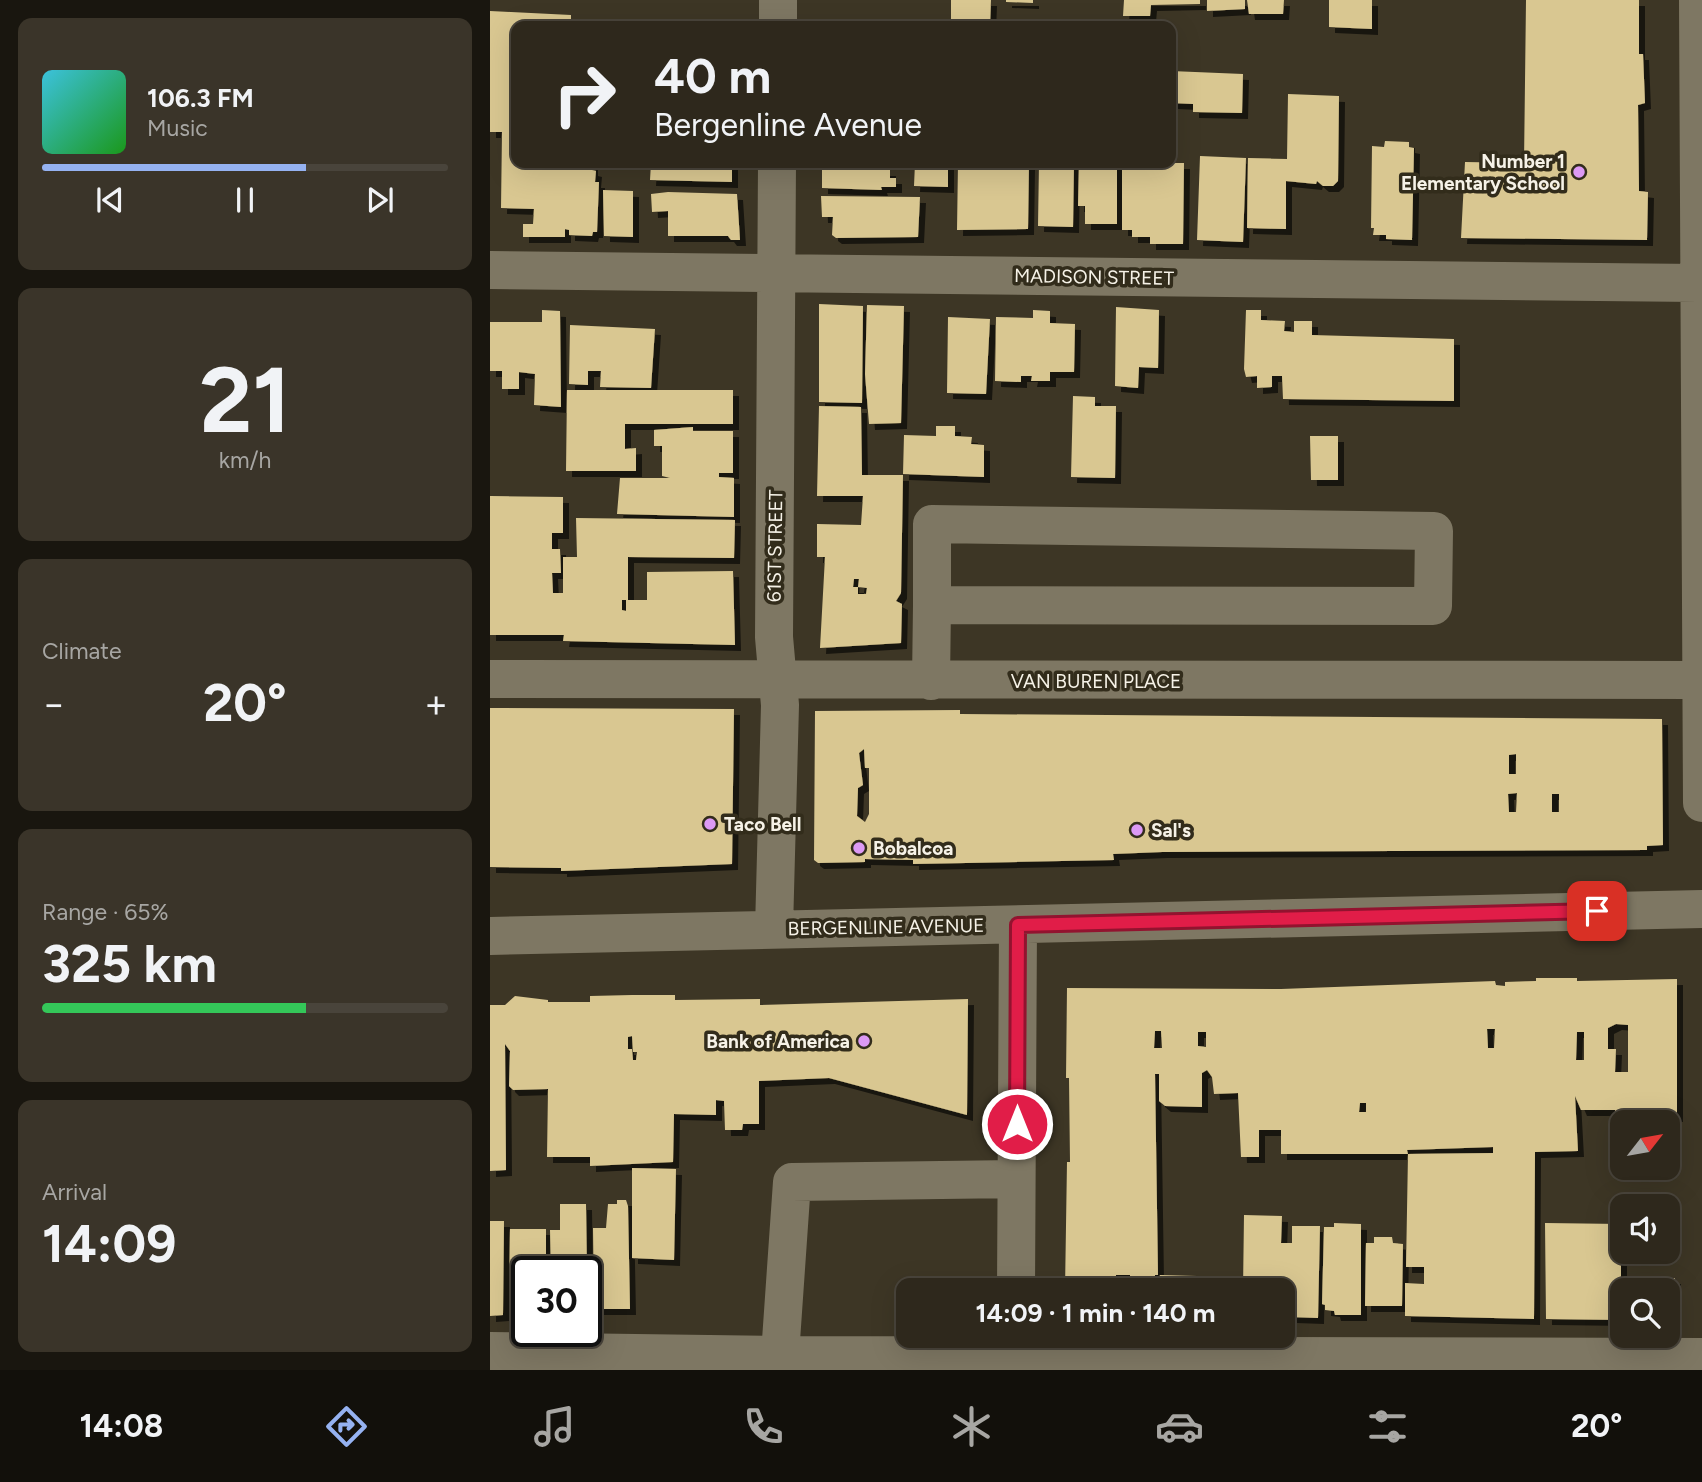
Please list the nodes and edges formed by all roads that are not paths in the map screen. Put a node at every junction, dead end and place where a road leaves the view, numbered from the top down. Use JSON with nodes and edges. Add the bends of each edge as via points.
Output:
{"nodes":[{"id":1,"x":778,"y":0,"type":"edge"},
{"id":2,"x":778,"y":21,"type":"edge"},
{"id":3,"x":1699,"y":21,"type":"edge"},
{"id":4,"x":777,"y":168,"type":"edge"},
{"id":5,"x":490,"y":270,"type":"edge"},
{"id":6,"x":777,"y":274,"type":"junction"},
{"id":7,"x":1698,"y":284,"type":"junction"},
{"id":8,"x":1702,"y":494,"type":"edge"},
{"id":9,"x":932,"y":605,"type":"junction"},
{"id":10,"x":490,"y":679,"type":"edge"},
{"id":11,"x":1701,"y":680,"type":"edge"},
{"id":12,"x":778,"y":681,"type":"junction"},
{"id":13,"x":931,"y":681,"type":"junction"},
{"id":14,"x":1702,"y":803,"type":"edge"},
{"id":15,"x":1702,"y":909,"type":"edge"},
{"id":16,"x":1018,"y":925,"type":"junction"},
{"id":17,"x":774,"y":929,"type":"junction"},
{"id":18,"x":490,"y":936,"type":"edge"},
{"id":19,"x":1016,"y":1179,"type":"junction"},
{"id":20,"x":1016,"y":1278,"type":"edge"},
{"id":21,"x":490,"y":1351,"type":"edge"},
{"id":22,"x":1015,"y":1353,"type":"edge"},
{"id":23,"x":780,"y":1355,"type":"junction"},
{"id":24,"x":1702,"y":1357,"type":"edge"}],
"edges":[{"from":1,"to":2,"type":"street"},
{"from":3,"to":7,"type":"street"},
{"from":4,"to":6,"type":"street","name":"61ST STREET"},
{"from":5,"to":6,"type":"street","name":"MADISON STREET"},
{"from":6,"to":7,"type":"street","name":"MADISON STREET"},
{"from":6,"to":12,"type":"street","name":"61ST STREET","via":[[774,637]]},
{"from":7,"to":8,"type":"street"},
{"from":8,"to":11,"type":"street"},
{"from":9,"to":9,"type":"street","via":[[1433,606],[1434,531],[932,524]]},
{"from":9,"to":13,"type":"street"},
{"from":10,"to":12,"type":"street","name":"VAN BUREN PLACE"},
{"from":11,"to":13,"type":"street","name":"VAN BUREN PLACE"},
{"from":11,"to":14,"type":"street"},
{"from":12,"to":13,"type":"street","name":"VAN BUREN PLACE"},
{"from":12,"to":17,"type":"street","name":"61ST STREET"},
{"from":15,"to":16,"type":"street","name":"BERGENLINE AVENUE"},
{"from":16,"to":17,"type":"street","name":"BERGENLINE AVENUE"},
{"from":16,"to":19,"type":"street"},
{"from":17,"to":18,"type":"street","name":"BERGENLINE AVENUE"},
{"from":19,"to":20,"type":"street"},
{"from":19,"to":23,"type":"street","via":[[792,1182]]},
{"from":21,"to":23,"type":"street"},
{"from":22,"to":23,"type":"street"},
{"from":22,"to":24,"type":"street"}]}
